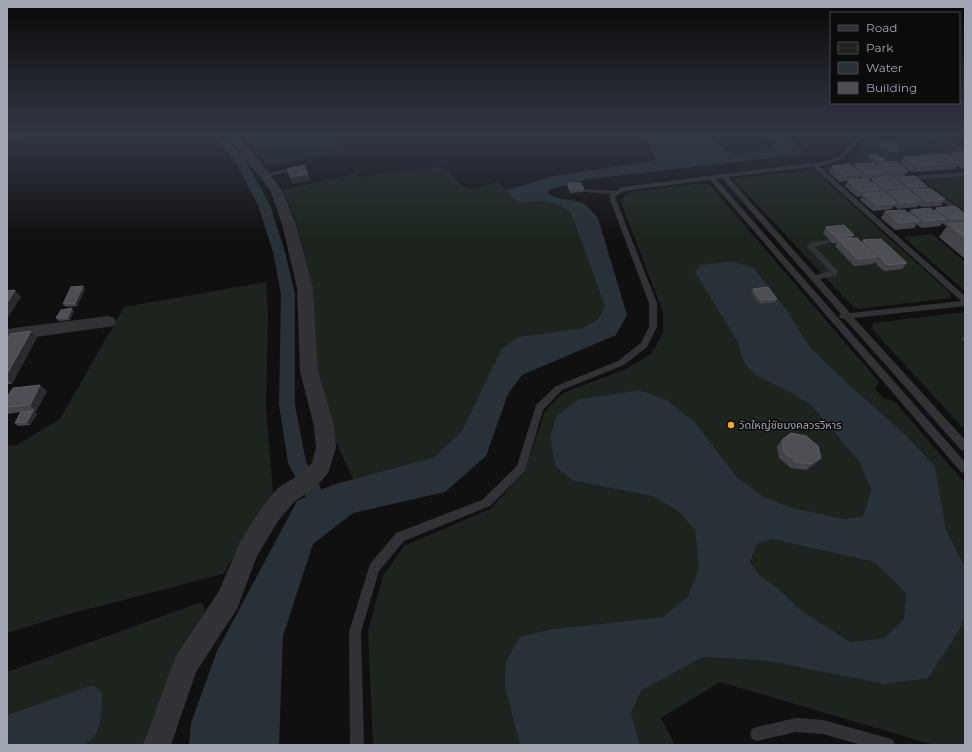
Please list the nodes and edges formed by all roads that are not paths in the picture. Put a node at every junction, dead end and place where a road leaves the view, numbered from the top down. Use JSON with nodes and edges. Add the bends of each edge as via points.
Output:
{"nodes":[{"id":1,"x":259,"y":168,"type":"edge"},
{"id":2,"x":789,"y":168,"type":"edge"},
{"id":3,"x":818,"y":168,"type":"edge"},
{"id":4,"x":295,"y":169,"type":"edge"},
{"id":5,"x":965,"y":174,"type":"edge"},
{"id":6,"x":265,"y":175,"type":"junction"},
{"id":7,"x":723,"y":176,"type":"junction"},
{"id":8,"x":711,"y":177,"type":"junction"},
{"id":9,"x":914,"y":178,"type":"junction"},
{"id":10,"x":899,"y":180,"type":"edge"},
{"id":11,"x":845,"y":184,"type":"edge"},
{"id":12,"x":837,"y":185,"type":"junction"},
{"id":13,"x":585,"y":190,"type":"edge"},
{"id":14,"x":617,"y":193,"type":"junction"},
{"id":15,"x":954,"y":208,"type":"junction"},
{"id":16,"x":947,"y":209,"type":"edge"},
{"id":17,"x":965,"y":216,"type":"edge"},
{"id":18,"x":829,"y":241,"type":"dead end"},
{"id":19,"x":814,"y":278,"type":"junction"},
{"id":20,"x":965,"y":302,"type":"edge"},
{"id":21,"x":848,"y":316,"type":"junction"},
{"id":22,"x":833,"y":317,"type":"junction"},
{"id":23,"x":108,"y":322,"type":"dead end"},
{"id":24,"x":7,"y":335,"type":"edge"},
{"id":25,"x":913,"y":389,"type":"junction"},
{"id":26,"x":898,"y":392,"type":"junction"},
{"id":27,"x":965,"y":447,"type":"edge"},
{"id":28,"x":965,"y":468,"type":"edge"},
{"id":29,"x":757,"y":734,"type":"dead end"},
{"id":30,"x":157,"y":745,"type":"edge"},
{"id":31,"x":357,"y":745,"type":"edge"},
{"id":32,"x":888,"y":745,"type":"edge"}],
"edges":[{"from":1,"to":6,"type":"street"},
{"from":2,"to":7,"type":"lane"},
{"from":3,"to":12,"type":"lane"},
{"from":4,"to":6,"type":"lane"},
{"from":5,"to":9,"type":"lane"},
{"from":6,"to":30,"type":"street","via":[[277,192],[289,224],[305,288],[309,371],[324,426],[326,448],[321,467],[309,480],[286,495],[270,514],[248,550],[228,600],[185,665]]},
{"from":7,"to":8,"type":"lane"},
{"from":7,"to":19,"type":"lane"},
{"from":8,"to":14,"type":"lane","via":[[622,189]]},
{"from":8,"to":22,"type":"lane"},
{"from":9,"to":10,"type":"lane"},
{"from":9,"to":15,"type":"lane"},
{"from":11,"to":12,"type":"lane"},
{"from":12,"to":20,"type":"lane","via":[[875,215]]},
{"from":13,"to":14,"type":"lane"},
{"from":14,"to":31,"type":"lane","via":[[612,197],[653,303],[653,327],[644,345],[621,363],[559,388],[539,408],[521,468],[486,503],[400,537],[374,568],[355,632]]},
{"from":15,"to":16,"type":"lane"},
{"from":15,"to":17,"type":"lane"},
{"from":18,"to":19,"type":"lane","via":[[811,247],[834,271],[833,274]]},
{"from":19,"to":21,"type":"lane"},
{"from":20,"to":21,"type":"lane"},
{"from":21,"to":22,"type":"lane"},
{"from":21,"to":25,"type":"lane"},
{"from":22,"to":26,"type":"lane"},
{"from":23,"to":24,"type":"street"},
{"from":25,"to":26,"type":"lane"},
{"from":25,"to":27,"type":"lane"},
{"from":26,"to":28,"type":"lane"},
{"from":29,"to":32,"type":"lane","via":[[796,726],[823,727]]}]}
